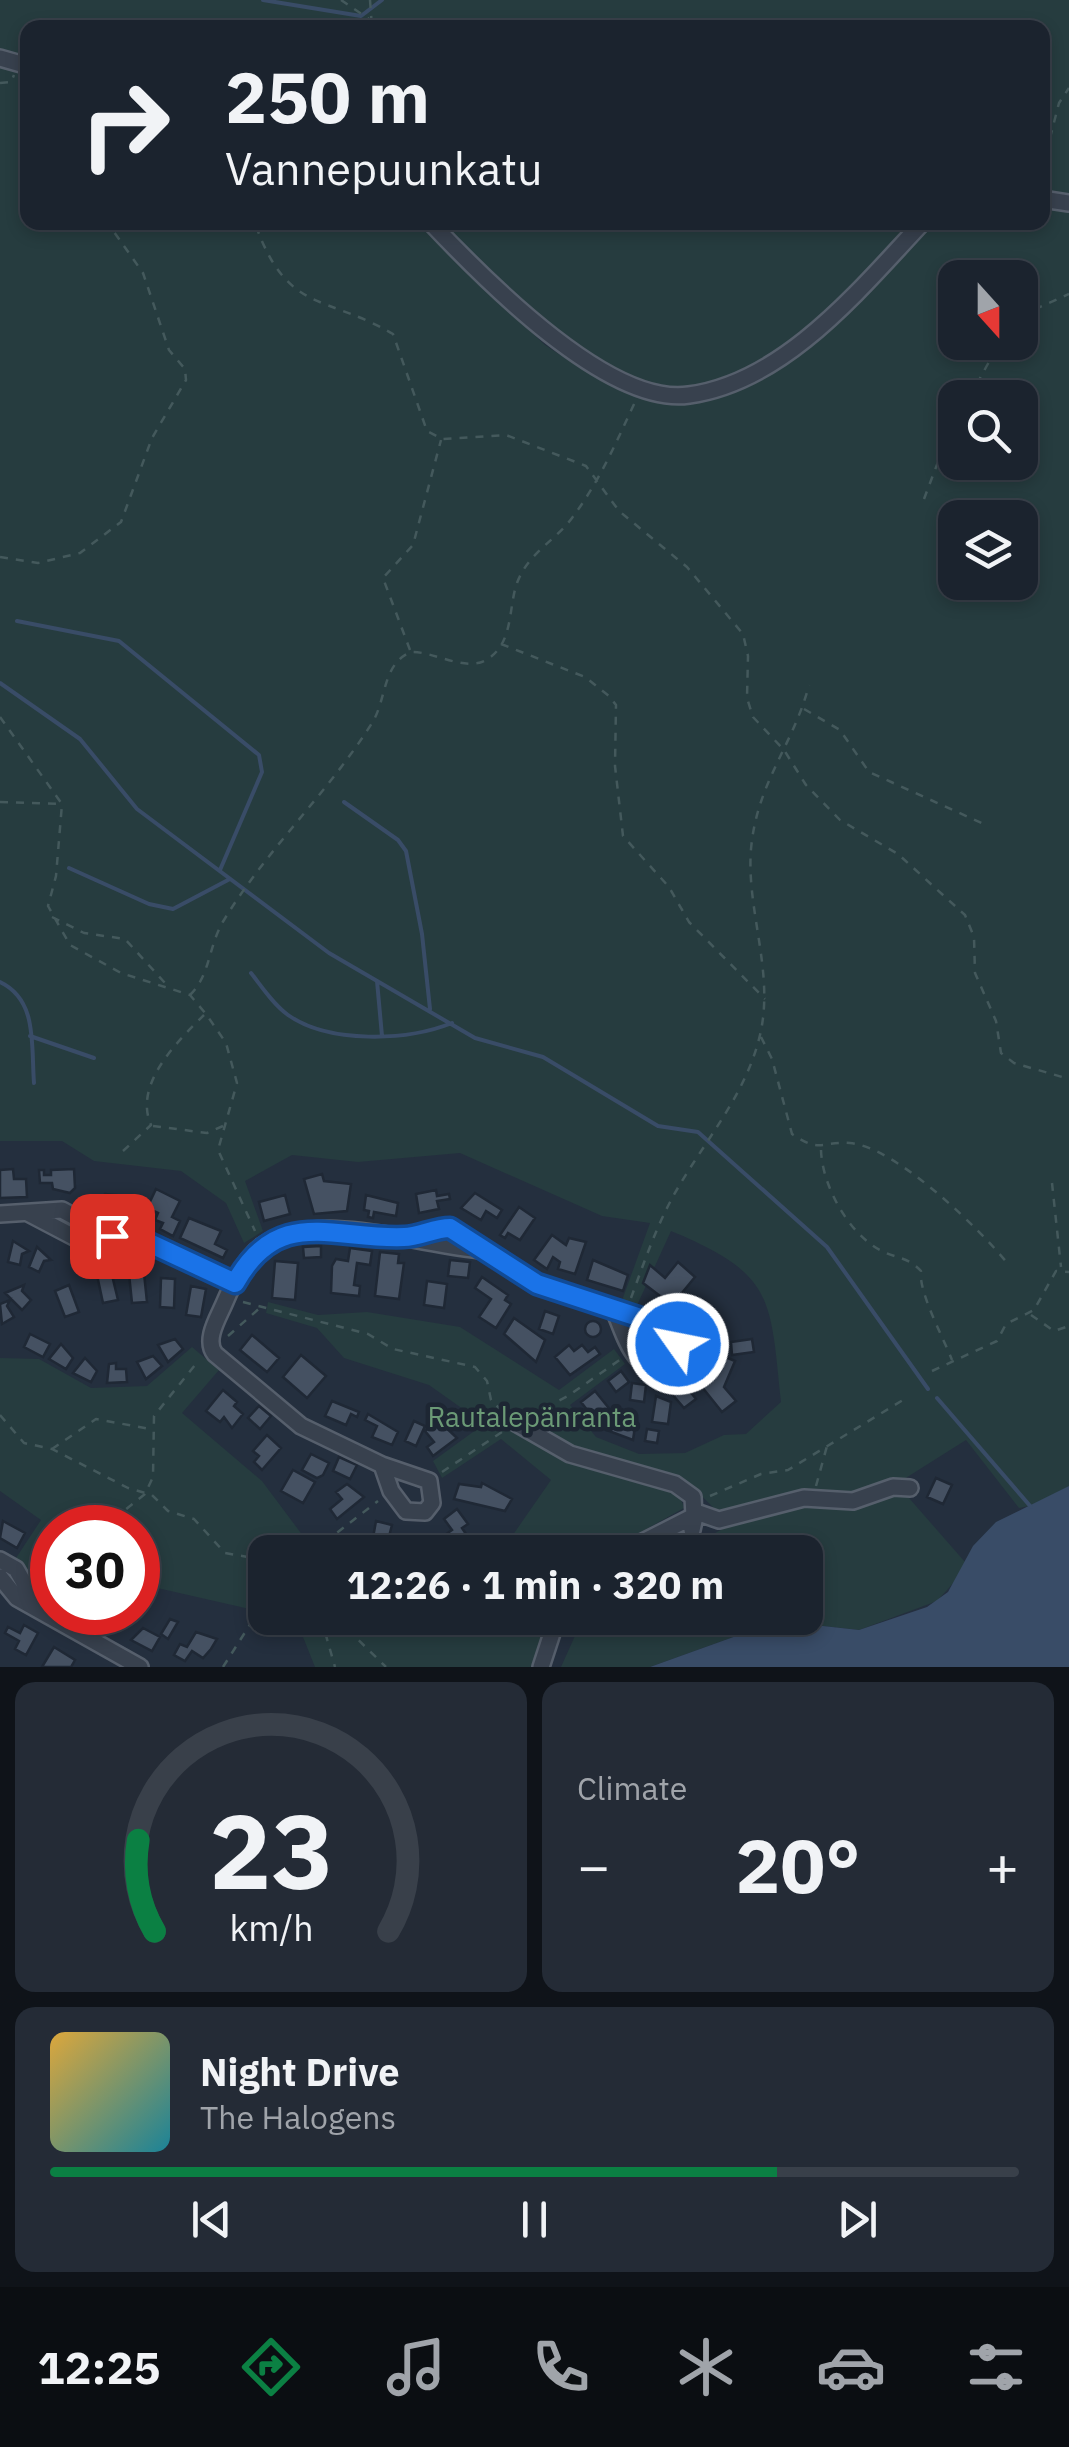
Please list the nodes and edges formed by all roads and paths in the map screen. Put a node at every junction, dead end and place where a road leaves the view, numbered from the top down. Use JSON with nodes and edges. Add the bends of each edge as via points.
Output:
{"nodes":[{"id":1,"x":341,"y":0,"type":"edge"},
{"id":2,"x":371,"y":20,"type":"edge"},
{"id":3,"x":13,"y":79,"type":"dead end"},
{"id":4,"x":0,"y":83,"type":"edge"},
{"id":5,"x":1069,"y":88,"type":"edge"},
{"id":6,"x":1050,"y":136,"type":"edge"},
{"id":7,"x":113,"y":230,"type":"edge"},
{"id":8,"x":257,"y":230,"type":"edge"},
{"id":9,"x":438,"y":230,"type":"edge"},
{"id":10,"x":916,"y":230,"type":"edge"},
{"id":11,"x":1069,"y":294,"type":"edge"},
{"id":12,"x":1038,"y":308,"type":"edge"},
{"id":13,"x":640,"y":390,"type":"junction"},
{"id":14,"x":442,"y":439,"type":"junction"},
{"id":15,"x":938,"y":463,"type":"edge"},
{"id":16,"x":600,"y":479,"type":"junction"},
{"id":17,"x":924,"y":500,"type":"dead end"},
{"id":18,"x":0,"y":557,"type":"edge"},
{"id":19,"x":500,"y":643,"type":"junction"},
{"id":20,"x":411,"y":652,"type":"junction"},
{"id":21,"x":809,"y":685,"type":"dead end"},
{"id":22,"x":803,"y":708,"type":"junction"},
{"id":23,"x":0,"y":717,"type":"edge"},
{"id":24,"x":784,"y":750,"type":"junction"},
{"id":25,"x":0,"y":802,"type":"edge"},
{"id":26,"x":62,"y":804,"type":"junction"},
{"id":27,"x":986,"y":825,"type":"dead end"},
{"id":28,"x":50,"y":916,"type":"junction"},
{"id":29,"x":165,"y":984,"type":"junction"},
{"id":30,"x":190,"y":995,"type":"junction"},
{"id":31,"x":765,"y":999,"type":"junction"},
{"id":32,"x":206,"y":1014,"type":"junction"},
{"id":33,"x":760,"y":1036,"type":"junction"},
{"id":34,"x":1069,"y":1078,"type":"edge"},
{"id":35,"x":151,"y":1126,"type":"junction"},
{"id":36,"x":224,"y":1126,"type":"junction"},
{"id":37,"x":820,"y":1149,"type":"junction"},
{"id":38,"x":124,"y":1151,"type":"dead end"},
{"id":39,"x":1052,"y":1184,"type":"dead end"},
{"id":40,"x":0,"y":1214,"type":"edge"},
{"id":41,"x":261,"y":1246,"type":"junction"},
{"id":42,"x":1008,"y":1264,"type":"dead end"},
{"id":43,"x":1061,"y":1269,"type":"junction"},
{"id":44,"x":1069,"y":1271,"type":"edge"},
{"id":45,"x":231,"y":1290,"type":"junction"},
{"id":46,"x":262,"y":1306,"type":"junction"},
{"id":47,"x":620,"y":1312,"type":"joint"},
{"id":48,"x":1029,"y":1314,"type":"junction"},
{"id":49,"x":1069,"y":1326,"type":"edge"},
{"id":50,"x":210,"y":1348,"type":"junction"},
{"id":51,"x":952,"y":1360,"type":"junction"},
{"id":52,"x":932,"y":1372,"type":"dead end"},
{"id":53,"x":903,"y":1400,"type":"dead end"},
{"id":54,"x":0,"y":1415,"type":"edge"},
{"id":55,"x":516,"y":1422,"type":"joint"},
{"id":56,"x":151,"y":1429,"type":"junction"},
{"id":57,"x":828,"y":1443,"type":"junction"},
{"id":58,"x":52,"y":1449,"type":"junction"},
{"id":59,"x":382,"y":1464,"type":"junction"},
{"id":60,"x":910,"y":1488,"type":"dead end"},
{"id":61,"x":391,"y":1491,"type":"junction"},
{"id":62,"x":144,"y":1494,"type":"junction"},
{"id":63,"x":813,"y":1498,"type":"junction"},
{"id":64,"x":696,"y":1507,"type":"junction"},
{"id":65,"x":692,"y":1530,"type":"dead end"},
{"id":66,"x":334,"y":1535,"type":"edge"},
{"id":67,"x":651,"y":1535,"type":"edge"},
{"id":68,"x":248,"y":1557,"type":"edge"},
{"id":69,"x":0,"y":1560,"type":"edge"},
{"id":70,"x":21,"y":1575,"type":"junction"},
{"id":71,"x":0,"y":1576,"type":"edge"},
{"id":72,"x":30,"y":1591,"type":"edge"},
{"id":73,"x":30,"y":1604,"type":"edge"},
{"id":74,"x":248,"y":1628,"type":"edge"},
{"id":75,"x":85,"y":1635,"type":"edge"},
{"id":76,"x":326,"y":1635,"type":"edge"},
{"id":77,"x":353,"y":1635,"type":"edge"},
{"id":78,"x":551,"y":1635,"type":"edge"},
{"id":79,"x":140,"y":1667,"type":"edge"},
{"id":80,"x":223,"y":1667,"type":"edge"},
{"id":81,"x":335,"y":1667,"type":"edge"},
{"id":82,"x":386,"y":1667,"type":"edge"},
{"id":83,"x":541,"y":1667,"type":"edge"}],
"edges":[{"from":1,"to":2,"type":"path"},
{"from":3,"to":4,"type":"path"},
{"from":5,"to":6,"type":"path"},
{"from":7,"to":18,"type":"path","via":[[143,273],[168,350],[186,380],[152,438],[121,522],[80,553],[38,563]]},
{"from":8,"to":14,"type":"path","via":[[290,288],[393,334],[427,431]]},
{"from":9,"to":13,"type":"street","via":[[532,322]]},
{"from":10,"to":13,"type":"street","via":[[853,297],[774,361],[731,385],[685,396]]},
{"from":11,"to":12,"type":"path"},
{"from":13,"to":16,"type":"path"},
{"from":14,"to":16,"type":"path","via":[[506,435],[562,454]]},
{"from":14,"to":20,"type":"path","via":[[413,545],[383,578]]},
{"from":15,"to":17,"type":"path"},
{"from":16,"to":19,"type":"path","via":[[518,581]]},
{"from":16,"to":24,"type":"path","via":[[614,505],[687,566],[735,622],[746,645],[749,706]]},
{"from":19,"to":20,"type":"path","via":[[474,664]]},
{"from":19,"to":31,"type":"path","via":[[585,677],[610,696],[616,705],[623,836],[689,922]]},
{"from":20,"to":30,"type":"path","via":[[394,663],[372,722],[242,890],[213,938],[207,974]]},
{"from":21,"to":22,"type":"path"},
{"from":22,"to":24,"type":"path"},
{"from":22,"to":27,"type":"path","via":[[840,730],[869,772]]},
{"from":23,"to":26,"type":"path"},
{"from":24,"to":31,"type":"path","via":[[760,794],[750,869]]},
{"from":24,"to":34,"type":"path","via":[[840,820],[898,854],[965,915],[1001,1053],[1014,1064]]},
{"from":25,"to":26,"type":"path"},
{"from":26,"to":28,"type":"path"},
{"from":28,"to":29,"type":"path","via":[[70,945],[95,960]]},
{"from":28,"to":29,"type":"path","via":[[84,932],[125,939]]},
{"from":29,"to":30,"type":"path"},
{"from":30,"to":32,"type":"path"},
{"from":31,"to":33,"type":"path"},
{"from":32,"to":35,"type":"path","via":[[163,1059],[149,1101]]},
{"from":32,"to":36,"type":"path","via":[[236,1065]]},
{"from":33,"to":37,"type":"path","via":[[792,1134]]},
{"from":33,"to":47,"type":"path","via":[[747,1079],[656,1230]]},
{"from":35,"to":36,"type":"path","via":[[207,1133]]},
{"from":35,"to":38,"type":"path"},
{"from":36,"to":41,"type":"path","via":[[218,1150]]},
{"from":37,"to":42,"type":"path","via":[[850,1143],[906,1172],[965,1214]]},
{"from":37,"to":51,"type":"path","via":[[821,1174],[863,1240],[908,1257],[921,1270],[919,1285]]},
{"from":39,"to":43,"type":"path"},
{"from":40,"to":45,"type":"street","via":[[62,1210],[124,1241],[147,1242]]},
{"from":41,"to":45,"type":"street"},
{"from":41,"to":47,"type":"street","via":[[313,1230],[483,1250],[537,1284]]},
{"from":43,"to":44,"type":"path"},
{"from":43,"to":48,"type":"path"},
{"from":45,"to":46,"type":"path"},
{"from":45,"to":50,"type":"street"},
{"from":46,"to":50,"type":"path"},
{"from":46,"to":55,"type":"path","via":[[475,1368],[491,1400]]},
{"from":48,"to":49,"type":"path","via":[[1054,1331]]},
{"from":48,"to":51,"type":"path","via":[[1006,1324],[996,1341]]},
{"from":50,"to":56,"type":"path","via":[[157,1411]]},
{"from":50,"to":59,"type":"street","via":[[302,1426]]},
{"from":51,"to":52,"type":"path"},
{"from":53,"to":57,"type":"path"},
{"from":54,"to":58,"type":"path","via":[[24,1443]]},
{"from":55,"to":64,"type":"street","via":[[598,1466],[680,1485]]},
{"from":56,"to":58,"type":"path","via":[[96,1420]]},
{"from":56,"to":62,"type":"path","via":[[153,1478]]},
{"from":57,"to":63,"type":"path"},
{"from":57,"to":64,"type":"path","via":[[788,1470],[760,1474]]},
{"from":58,"to":62,"type":"path"},
{"from":59,"to":61,"type":"street"},
{"from":59,"to":61,"type":"street","via":[[429,1481],[432,1502],[425,1512],[412,1513]]},
{"from":60,"to":63,"type":"street","via":[[853,1501]]},
{"from":61,"to":66,"type":"path"},
{"from":62,"to":68,"type":"path","via":[[194,1519],[225,1553]]},
{"from":62,"to":70,"type":"path","via":[[120,1514],[60,1517],[44,1560]]},
{"from":63,"to":64,"type":"street","via":[[719,1520]]},
{"from":64,"to":65,"type":"street"},
{"from":64,"to":67,"type":"street"},
{"from":69,"to":70,"type":"street"},
{"from":70,"to":72,"type":"street"},
{"from":71,"to":73,"type":"street","via":[[13,1595]]},
{"from":74,"to":80,"type":"path"},
{"from":75,"to":79,"type":"street"},
{"from":76,"to":81,"type":"path"},
{"from":77,"to":82,"type":"path"},
{"from":78,"to":83,"type":"street"}]}
